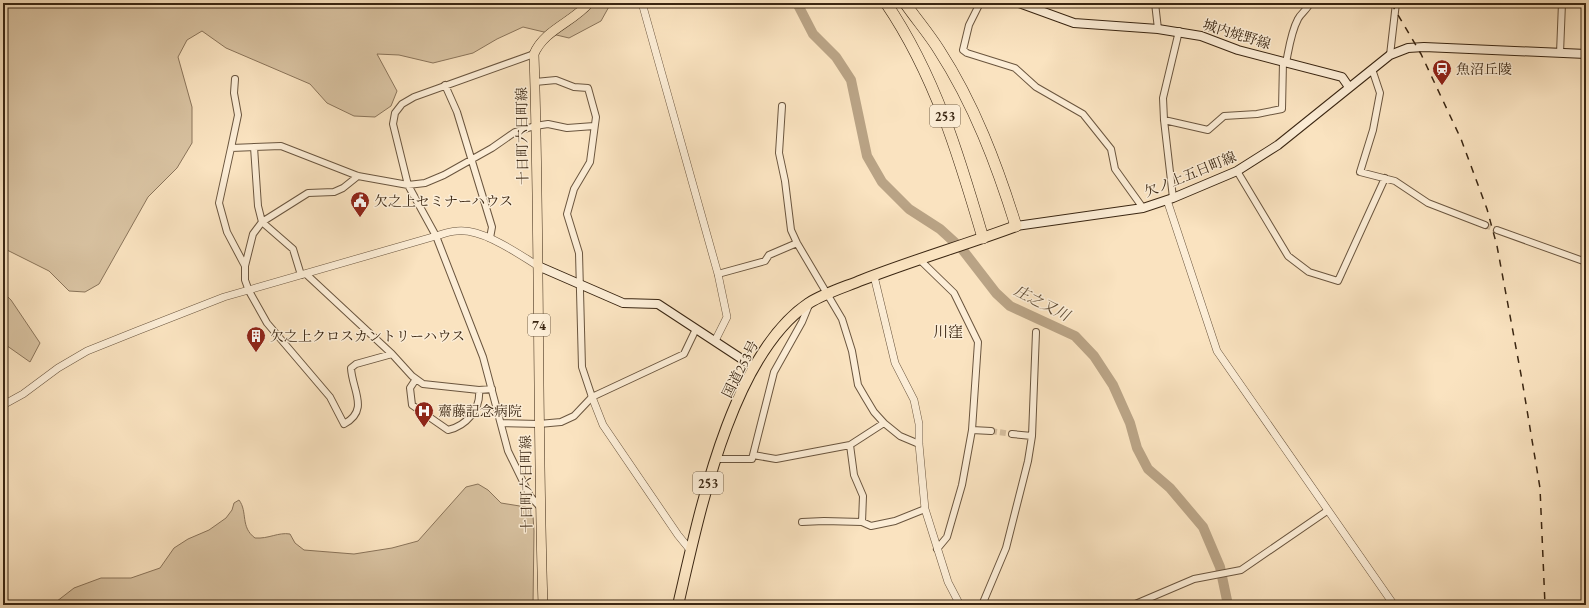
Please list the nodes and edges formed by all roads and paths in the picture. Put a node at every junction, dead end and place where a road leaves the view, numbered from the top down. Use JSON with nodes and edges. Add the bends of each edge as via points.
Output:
{"nodes":[{"id":1,"x":588,"y":3,"type":"edge"},
{"id":2,"x":642,"y":3,"type":"edge"},
{"id":3,"x":886,"y":3,"type":"edge"},
{"id":4,"x":905,"y":3,"type":"edge"},
{"id":5,"x":980,"y":3,"type":"edge"},
{"id":6,"x":1019,"y":3,"type":"edge"},
{"id":7,"x":1155,"y":3,"type":"edge"},
{"id":8,"x":1310,"y":3,"type":"edge"},
{"id":9,"x":1396,"y":3,"type":"edge"},
{"id":10,"x":1562,"y":3,"type":"edge"},
{"id":11,"x":1158,"y":29,"type":"junction"},
{"id":12,"x":1179,"y":31,"type":"junction"},
{"id":13,"x":1560,"y":53,"type":"junction"},
{"id":14,"x":534,"y":54,"type":"junction"},
{"id":15,"x":1586,"y":54,"type":"edge"},
{"id":16,"x":1390,"y":55,"type":"junction"},
{"id":17,"x":1285,"y":62,"type":"junction"},
{"id":18,"x":1372,"y":69,"type":"junction"},
{"id":19,"x":235,"y":79,"type":"dead end"},
{"id":20,"x":535,"y":82,"type":"junction"},
{"id":21,"x":445,"y":85,"type":"junction"},
{"id":22,"x":1349,"y":87,"type":"junction"},
{"id":23,"x":782,"y":106,"type":"dead end"},
{"id":24,"x":1164,"y":120,"type":"junction"},
{"id":25,"x":535,"y":126,"type":"junction"},
{"id":26,"x":594,"y":126,"type":"junction"},
{"id":27,"x":254,"y":147,"type":"junction"},
{"id":28,"x":231,"y":148,"type":"junction"},
{"id":29,"x":472,"y":160,"type":"junction"},
{"id":30,"x":1237,"y":171,"type":"junction"},
{"id":31,"x":358,"y":176,"type":"junction"},
{"id":32,"x":1385,"y":178,"type":"junction"},
{"id":33,"x":408,"y":185,"type":"junction"},
{"id":34,"x":1170,"y":199,"type":"junction"},
{"id":35,"x":1143,"y":208,"type":"junction"},
{"id":36,"x":262,"y":222,"type":"junction"},
{"id":37,"x":1485,"y":225,"type":"tunnel mouth"},
{"id":38,"x":1016,"y":226,"type":"junction"},
{"id":39,"x":1497,"y":230,"type":"tunnel mouth"},
{"id":40,"x":436,"y":236,"type":"junction"},
{"id":41,"x":490,"y":238,"type":"junction"},
{"id":42,"x":982,"y":238,"type":"junction"},
{"id":43,"x":797,"y":243,"type":"junction"},
{"id":44,"x":920,"y":259,"type":"junction"},
{"id":45,"x":1586,"y":262,"type":"edge"},
{"id":46,"x":245,"y":266,"type":"junction"},
{"id":47,"x":538,"y":266,"type":"junction"},
{"id":48,"x":718,"y":274,"type":"junction"},
{"id":49,"x":304,"y":275,"type":"junction"},
{"id":50,"x":874,"y":276,"type":"junction"},
{"id":51,"x":581,"y":285,"type":"junction"},
{"id":52,"x":249,"y":291,"type":"junction"},
{"id":53,"x":828,"y":294,"type":"junction"},
{"id":54,"x":810,"y":303,"type":"junction"},
{"id":55,"x":696,"y":329,"type":"junction"},
{"id":56,"x":1036,"y":332,"type":"dead end"},
{"id":57,"x":715,"y":341,"type":"junction"},
{"id":58,"x":392,"y":354,"type":"junction"},
{"id":59,"x":754,"y":367,"type":"junction"},
{"id":60,"x":416,"y":379,"type":"junction"},
{"id":61,"x":492,"y":389,"type":"junction"},
{"id":62,"x":479,"y":390,"type":"junction"},
{"id":63,"x":592,"y":397,"type":"junction"},
{"id":64,"x":3,"y":405,"type":"edge"},
{"id":65,"x":501,"y":423,"type":"junction"},
{"id":66,"x":884,"y":423,"type":"junction"},
{"id":67,"x":539,"y":424,"type":"junction"},
{"id":68,"x":972,"y":430,"type":"junction"},
{"id":69,"x":991,"y":431,"type":"tunnel mouth"},
{"id":70,"x":1012,"y":434,"type":"tunnel mouth"},
{"id":71,"x":1032,"y":436,"type":"junction"},
{"id":72,"x":919,"y":444,"type":"junction"},
{"id":73,"x":850,"y":445,"type":"junction"},
{"id":74,"x":753,"y":454,"type":"junction"},
{"id":75,"x":715,"y":460,"type":"junction"},
{"id":76,"x":540,"y":507,"type":"junction"},
{"id":77,"x":925,"y":509,"type":"junction"},
{"id":78,"x":1327,"y":511,"type":"junction"},
{"id":79,"x":802,"y":522,"type":"dead end"},
{"id":80,"x":862,"y":522,"type":"junction"},
{"id":81,"x":937,"y":549,"type":"junction"},
{"id":82,"x":691,"y":551,"type":"junction"},
{"id":83,"x":543,"y":605,"type":"edge"},
{"id":84,"x":678,"y":605,"type":"edge"},
{"id":85,"x":960,"y":605,"type":"edge"},
{"id":86,"x":982,"y":605,"type":"edge"},
{"id":87,"x":1132,"y":605,"type":"edge"},
{"id":88,"x":1394,"y":605,"type":"edge"}],
"edges":[{"from":1,"to":14,"type":"main road","via":[[581,12],[538,45]]},
{"from":2,"to":48,"type":"street"},
{"from":3,"to":42,"type":"highway","number":"253","via":[[922,65],[937,97],[959,156]]},
{"from":4,"to":38,"type":"highway","number":"253","via":[[939,50],[959,86],[989,147]]},
{"from":5,"to":35,"type":"street","via":[[969,25],[962,50],[1015,68],[1036,87],[1083,114],[1111,149],[1115,169]]},
{"from":6,"to":11,"type":"main road","name":"城内焼野線","via":[[1074,23]]},
{"from":7,"to":11,"type":"street"},
{"from":8,"to":17,"type":"street","via":[[1299,17],[1292,33]]},
{"from":9,"to":16,"type":"street"},
{"from":10,"to":13,"type":"street"},
{"from":11,"to":12,"type":"main road","name":"城内焼野線"},
{"from":12,"to":17,"type":"main road","name":"城内焼野線"},
{"from":12,"to":24,"type":"street","via":[[1163,98]]},
{"from":13,"to":15,"type":"main road","name":"欠ノ上五日町線"},
{"from":13,"to":16,"type":"main road","name":"欠ノ上五日町線","via":[[1424,47],[1408,48]]},
{"from":14,"to":20,"type":"main road","name":"十日町六日町線","number":"74"},
{"from":14,"to":21,"type":"street"},
{"from":16,"to":18,"type":"main road","name":"欠ノ上五日町線"},
{"from":17,"to":22,"type":"main road","name":"城内焼野線","via":[[1342,77]]},
{"from":17,"to":24,"type":"street","via":[[1282,109],[1224,116],[1208,130]]},
{"from":18,"to":22,"type":"main road","name":"欠ノ上五日町線"},
{"from":18,"to":32,"type":"street","via":[[1380,93],[1373,130],[1360,172]]},
{"from":19,"to":28,"type":"street","via":[[234,93],[238,115]]},
{"from":20,"to":25,"type":"main road","name":"十日町六日町線","number":"74"},
{"from":20,"to":26,"type":"street","via":[[556,80],[574,87],[588,88],[596,117]]},
{"from":21,"to":29,"type":"street","via":[[457,112]]},
{"from":21,"to":33,"type":"street","via":[[414,97],[402,104],[395,113],[394,133]]},
{"from":22,"to":30,"type":"main road","name":"欠ノ上五日町線","via":[[1278,145]]},
{"from":23,"to":43,"type":"street","via":[[778,154],[785,181],[791,230]]},
{"from":24,"to":34,"type":"street"},
{"from":25,"to":26,"type":"street"},
{"from":25,"to":29,"type":"street","via":[[515,132]]},
{"from":25,"to":47,"type":"main road","name":"十日町六日町線","number":"74"},
{"from":26,"to":51,"type":"street","via":[[590,162],[574,188],[567,214],[579,253]]},
{"from":27,"to":28,"type":"street"},
{"from":27,"to":31,"type":"street","via":[[282,146]]},
{"from":27,"to":36,"type":"street","via":[[258,206]]},
{"from":28,"to":46,"type":"street","via":[[219,203],[227,232]]},
{"from":29,"to":33,"type":"street","via":[[425,183]]},
{"from":29,"to":41,"type":"street","via":[[492,227]]},
{"from":30,"to":32,"type":"street","via":[[1288,256],[1309,272],[1338,281]]},
{"from":30,"to":34,"type":"main road","name":"欠ノ上五日町線"},
{"from":31,"to":33,"type":"street"},
{"from":31,"to":36,"type":"street","via":[[334,192],[308,193]]},
{"from":32,"to":37,"type":"street","via":[[1428,203]]},
{"from":33,"to":40,"type":"street"},
{"from":34,"to":35,"type":"main road","name":"欠ノ上五日町線"},
{"from":34,"to":78,"type":"street","via":[[1217,351]]},
{"from":35,"to":38,"type":"main road","name":"欠ノ上五日町線"},
{"from":36,"to":46,"type":"street","via":[[253,234]]},
{"from":36,"to":49,"type":"street","via":[[293,249]]},
{"from":38,"to":42,"type":"highway","name":"国道253号","number":"253"},
{"from":39,"to":45,"type":"street"},
{"from":40,"to":41,"type":"street","via":[[458,230]]},
{"from":40,"to":49,"type":"street"},
{"from":40,"to":61,"type":"street","via":[[484,357]]},
{"from":41,"to":47,"type":"street"},
{"from":42,"to":44,"type":"highway","name":"国道253号","number":"253"},
{"from":43,"to":48,"type":"street","via":[[769,255],[765,261]]},
{"from":43,"to":53,"type":"street"},
{"from":44,"to":50,"type":"highway","name":"国道253号","number":"253"},
{"from":44,"to":68,"type":"street","via":[[954,293],[978,342]]},
{"from":46,"to":52,"type":"street"},
{"from":47,"to":51,"type":"main road"},
{"from":47,"to":67,"type":"main road","name":"十日町六日町線","number":"74"},
{"from":48,"to":57,"type":"street","via":[[728,317]]},
{"from":49,"to":52,"type":"street"},
{"from":49,"to":58,"type":"street"},
{"from":50,"to":53,"type":"highway","name":"国道253号","number":"253"},
{"from":50,"to":72,"type":"street","via":[[895,363],[914,400],[919,424]]},
{"from":51,"to":55,"type":"main road","via":[[623,303],[658,304]]},
{"from":51,"to":63,"type":"street","via":[[582,367]]},
{"from":52,"to":58,"type":"street","via":[[267,323],[330,397],[344,424],[357,414],[359,402],[351,368],[356,364]]},
{"from":52,"to":64,"type":"street","via":[[224,297],[87,351]]},
{"from":53,"to":54,"type":"highway","name":"国道253号","number":"253"},
{"from":53,"to":66,"type":"street","via":[[842,319],[858,385],[874,412]]},
{"from":54,"to":59,"type":"highway","name":"国道253号","number":"253","via":[[788,320],[766,346]]},
{"from":54,"to":74,"type":"street","via":[[774,372]]},
{"from":55,"to":57,"type":"main road"},
{"from":55,"to":63,"type":"street","via":[[684,354]]},
{"from":56,"to":71,"type":"street"},
{"from":57,"to":59,"type":"main road"},
{"from":58,"to":60,"type":"street"},
{"from":59,"to":75,"type":"highway","name":"国道253号","number":"253"},
{"from":60,"to":62,"type":"street","via":[[424,384]]},
{"from":60,"to":62,"type":"street","via":[[410,388],[412,405],[448,430],[459,428],[467,421],[480,398]]},
{"from":61,"to":62,"type":"street"},
{"from":61,"to":65,"type":"street"},
{"from":63,"to":67,"type":"street","via":[[574,416],[561,422]]},
{"from":63,"to":82,"type":"street","via":[[603,425]]},
{"from":65,"to":67,"type":"street"},
{"from":65,"to":76,"type":"street","via":[[508,451],[530,496]]},
{"from":66,"to":72,"type":"street","via":[[900,436]]},
{"from":66,"to":73,"type":"street"},
{"from":67,"to":76,"type":"main road","name":"十日町六日町線","number":"74"},
{"from":68,"to":69,"type":"street"},
{"from":68,"to":81,"type":"street","via":[[958,500],[947,537]]},
{"from":70,"to":71,"type":"street"},
{"from":71,"to":86,"type":"street","via":[[1006,548]]},
{"from":72,"to":77,"type":"street"},
{"from":73,"to":74,"type":"street","via":[[776,459]]},
{"from":73,"to":80,"type":"street","via":[[854,475],[863,496]]},
{"from":74,"to":75,"type":"street","via":[[752,459]]},
{"from":75,"to":82,"type":"highway","name":"国道253号","number":"253"},
{"from":76,"to":83,"type":"main road","name":"十日町六日町線","number":"74"},
{"from":77,"to":80,"type":"street","via":[[895,521],[870,526]]},
{"from":77,"to":81,"type":"street"},
{"from":78,"to":87,"type":"street","via":[[1240,570],[1194,579]]},
{"from":78,"to":88,"type":"street"},
{"from":79,"to":80,"type":"street"},
{"from":81,"to":85,"type":"street","via":[[948,582]]},
{"from":82,"to":84,"type":"highway","name":"国道253号","number":"253"}]}
